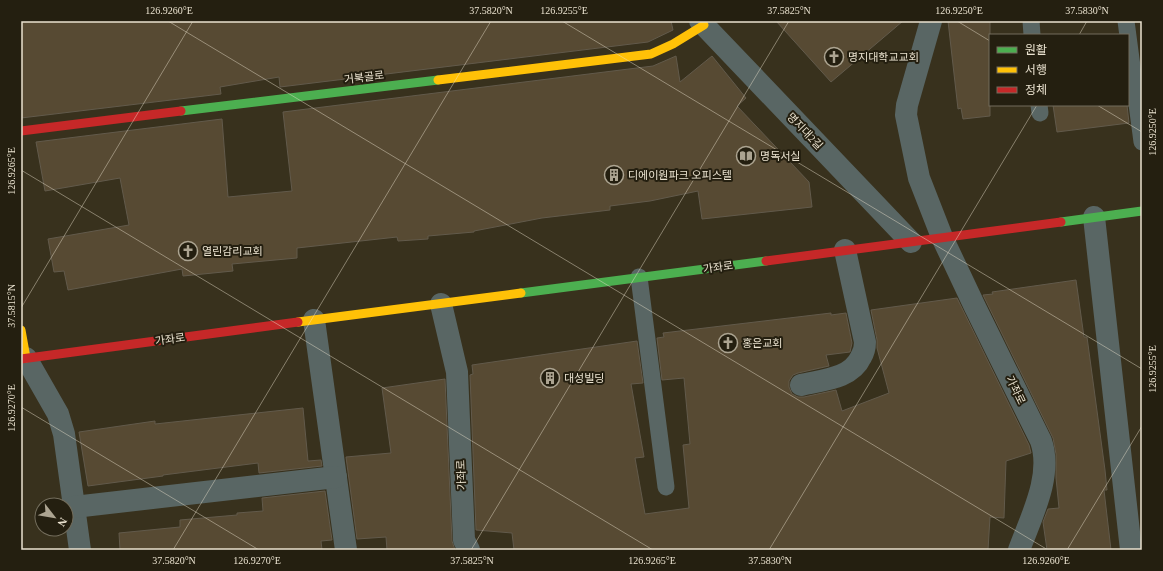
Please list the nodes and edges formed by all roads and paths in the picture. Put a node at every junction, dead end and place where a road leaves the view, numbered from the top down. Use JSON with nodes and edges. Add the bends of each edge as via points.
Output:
{"nodes":[{"id":1,"x":931,"y":21,"type":"edge"},
{"id":2,"x":1031,"y":21,"type":"edge"},
{"id":3,"x":1126,"y":21,"type":"edge"},
{"id":4,"x":702,"y":23,"type":"edge"},
{"id":5,"x":1032,"y":34,"type":"edge"},
{"id":6,"x":1128,"y":34,"type":"edge"},
{"id":7,"x":1129,"y":40,"type":"edge"},
{"id":8,"x":1140,"y":112,"type":"edge"},
{"id":9,"x":21,"y":131,"type":"edge"},
{"id":10,"x":1142,"y":142,"type":"edge"},
{"id":11,"x":1142,"y":211,"type":"edge"},
{"id":12,"x":1094,"y":217,"type":"junction"},
{"id":13,"x":942,"y":237,"type":"junction"},
{"id":14,"x":911,"y":242,"type":"junction"},
{"id":15,"x":845,"y":250,"type":"junction"},
{"id":16,"x":639,"y":278,"type":"junction"},
{"id":17,"x":441,"y":304,"type":"junction"},
{"id":18,"x":314,"y":320,"type":"junction"},
{"id":19,"x":21,"y":330,"type":"edge"},
{"id":20,"x":24,"y":358,"type":"edge"},
{"id":21,"x":801,"y":385,"type":"dead end"},
{"id":22,"x":336,"y":477,"type":"junction"},
{"id":23,"x":666,"y":487,"type":"dead end"},
{"id":24,"x":73,"y":497,"type":"edge"},
{"id":25,"x":74,"y":506,"type":"joint"},
{"id":26,"x":80,"y":550,"type":"edge"},
{"id":27,"x":346,"y":550,"type":"edge"},
{"id":28,"x":469,"y":550,"type":"edge"},
{"id":29,"x":1019,"y":550,"type":"edge"},
{"id":30,"x":1131,"y":550,"type":"edge"}],
"edges":[{"from":1,"to":13,"type":"street","via":[[906,115],[919,178]]},
{"from":2,"to":5,"type":"lane"},
{"from":3,"to":6,"type":"lane"},
{"from":4,"to":9,"type":"main road","name":"거북골로","via":[[673,44],[651,54]]},
{"from":4,"to":14,"type":"street","name":"명지대2길"},
{"from":7,"to":8,"type":"lane"},
{"from":8,"to":10,"type":"lane"},
{"from":11,"to":12,"type":"main road","name":"가좌로"},
{"from":12,"to":13,"type":"main road","name":"가좌로"},
{"from":12,"to":30,"type":"street"},
{"from":13,"to":14,"type":"main road","name":"가좌로"},
{"from":13,"to":29,"type":"street","name":"가좌로","via":[[1045,451],[1045,469],[1040,492]]},
{"from":14,"to":15,"type":"main road","name":"가좌로"},
{"from":15,"to":16,"type":"main road","name":"가좌로"},
{"from":15,"to":21,"type":"street","via":[[865,342],[864,351],[858,364],[847,373]]},
{"from":16,"to":17,"type":"main road","name":"가좌로"},
{"from":16,"to":23,"type":"lane"},
{"from":17,"to":18,"type":"main road","name":"가좌로"},
{"from":17,"to":28,"type":"street","name":"가좌로","via":[[457,372],[464,540]]},
{"from":18,"to":20,"type":"main road","name":"가좌로"},
{"from":18,"to":22,"type":"street"},
{"from":19,"to":20,"type":"main road"},
{"from":20,"to":24,"type":"street","via":[[58,414],[64,434]]},
{"from":22,"to":25,"type":"street"},
{"from":22,"to":27,"type":"street"},
{"from":25,"to":26,"type":"street"}]}
